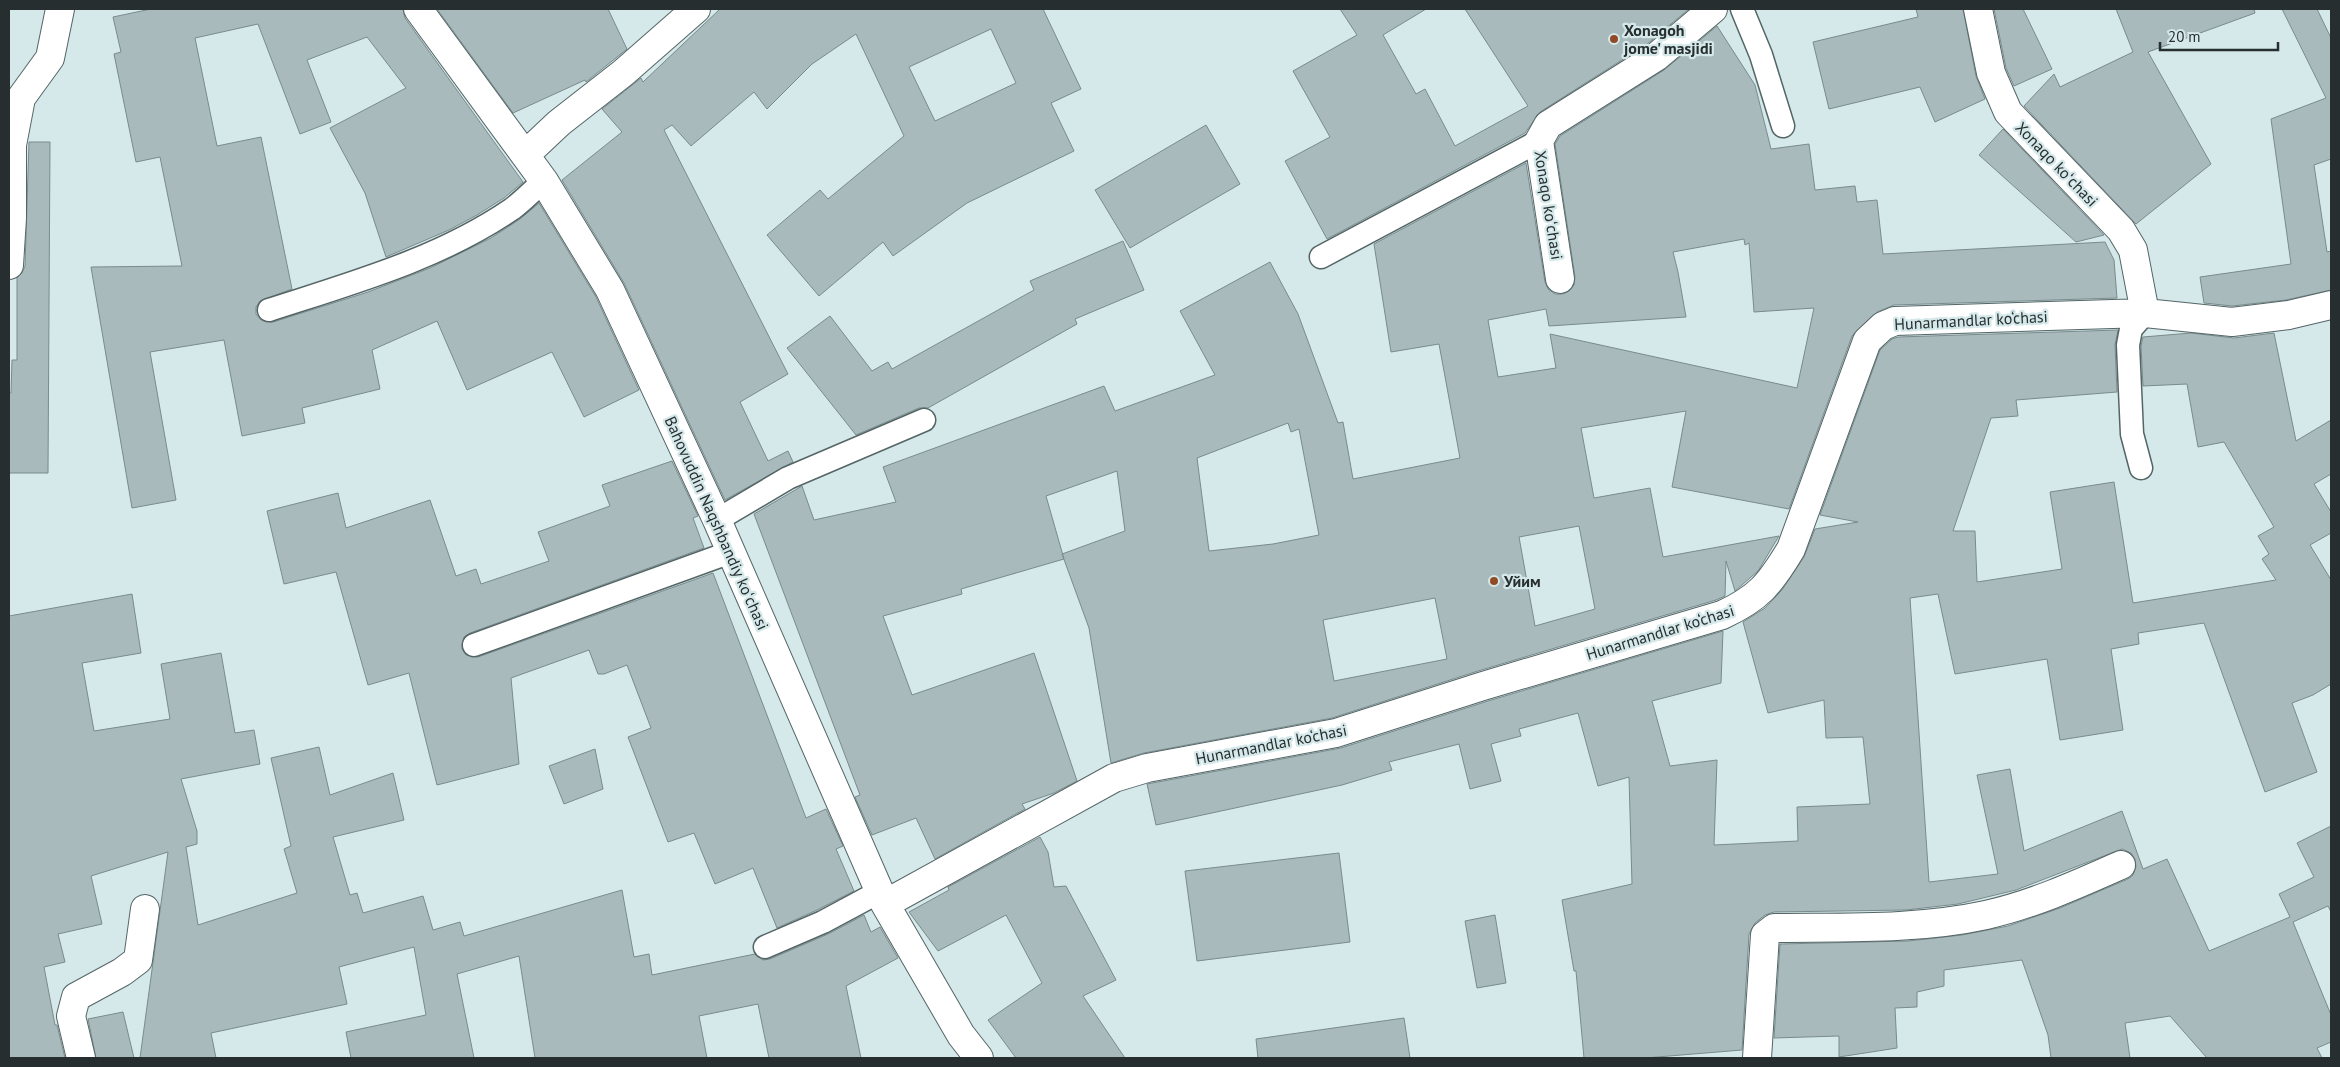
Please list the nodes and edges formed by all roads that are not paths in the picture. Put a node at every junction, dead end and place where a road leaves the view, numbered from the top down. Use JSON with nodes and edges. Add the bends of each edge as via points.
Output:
{"nodes":[{"id":1,"x":60,"y":9,"type":"edge"},
{"id":2,"x":418,"y":9,"type":"edge"},
{"id":3,"x":696,"y":9,"type":"edge"},
{"id":4,"x":1713,"y":9,"type":"edge"},
{"id":5,"x":1742,"y":9,"type":"edge"},
{"id":6,"x":1978,"y":9,"type":"edge"},
{"id":7,"x":1783,"y":126,"type":"dead end"},
{"id":8,"x":1538,"y":141,"type":"junction"},
{"id":9,"x":524,"y":156,"type":"junction"},
{"id":10,"x":544,"y":181,"type":"junction"},
{"id":11,"x":1321,"y":257,"type":"dead end"},
{"id":12,"x":9,"y":265,"type":"edge"},
{"id":13,"x":1560,"y":279,"type":"dead end"},
{"id":14,"x":2331,"y":305,"type":"edge"},
{"id":15,"x":269,"y":310,"type":"dead end"},
{"id":16,"x":2145,"y":313,"type":"junction"},
{"id":17,"x":924,"y":420,"type":"dead end"},
{"id":18,"x":2141,"y":468,"type":"dead end"},
{"id":19,"x":717,"y":520,"type":"junction"},
{"id":20,"x":731,"y":552,"type":"junction"},
{"id":21,"x":474,"y":646,"type":"dead end"},
{"id":22,"x":2121,"y":865,"type":"dead end"},
{"id":23,"x":882,"y":898,"type":"junction"},
{"id":24,"x":145,"y":909,"type":"dead end"},
{"id":25,"x":765,"y":947,"type":"dead end"},
{"id":26,"x":81,"y":1058,"type":"edge"},
{"id":27,"x":979,"y":1058,"type":"edge"},
{"id":28,"x":1758,"y":1058,"type":"edge"}],
"edges":[{"from":1,"to":12,"type":"street","via":[[50,58],[21,98],[12,145]]},
{"from":2,"to":9,"type":"street","name":"Bahovuddin Naqshbandiy koʻchasi"},
{"from":3,"to":9,"type":"street"},
{"from":4,"to":8,"type":"street","name":"Xonaqo koʻchasi","via":[[1656,57],[1548,125]]},
{"from":5,"to":7,"type":"lane","via":[[1761,55]]},
{"from":6,"to":16,"type":"street","name":"Xonaqo koʻchasi","via":[[1991,73],[2008,112],[2121,230],[2133,250]]},
{"from":8,"to":11,"type":"lane"},
{"from":8,"to":13,"type":"street","name":"Xonaqo koʻchasi"},
{"from":9,"to":10,"type":"street","name":"Bahovuddin Naqshbandiy koʻchasi"},
{"from":10,"to":15,"type":"lane","via":[[513,209],[449,245],[382,273]]},
{"from":10,"to":19,"type":"street","name":"Bahovuddin Naqshbandiy koʻchasi","via":[[610,290]]},
{"from":14,"to":16,"type":"street","name":"Hunarmandlar ko‘chasi","via":[[2289,315],[2232,322]]},
{"from":16,"to":18,"type":"lane","via":[[2131,329],[2128,345],[2132,434]]},
{"from":16,"to":23,"type":"street","name":"Hunarmandlar ko‘chasi","via":[[1894,321],[1883,326],[1867,341],[1790,549],[1774,576],[1744,605],[1722,615],[1336,733],[1147,768],[1114,778]]},
{"from":17,"to":19,"type":"lane","via":[[788,478]]},
{"from":19,"to":20,"type":"street","name":"Bahovuddin Naqshbandiy koʻchasi"},
{"from":20,"to":21,"type":"lane"},
{"from":20,"to":23,"type":"street","name":"Bahovuddin Naqshbandiy koʻchasi"},
{"from":22,"to":28,"type":"street","via":[[2051,897],[1985,915],[1918,925],[1774,928],[1765,935]]},
{"from":23,"to":25,"type":"lane"},
{"from":23,"to":27,"type":"street","name":"Bahovuddin Naqshbandiy koʻchasi","via":[[960,1035]]},
{"from":24,"to":26,"type":"street","via":[[138,960],[76,997],[71,1016]]}]}
